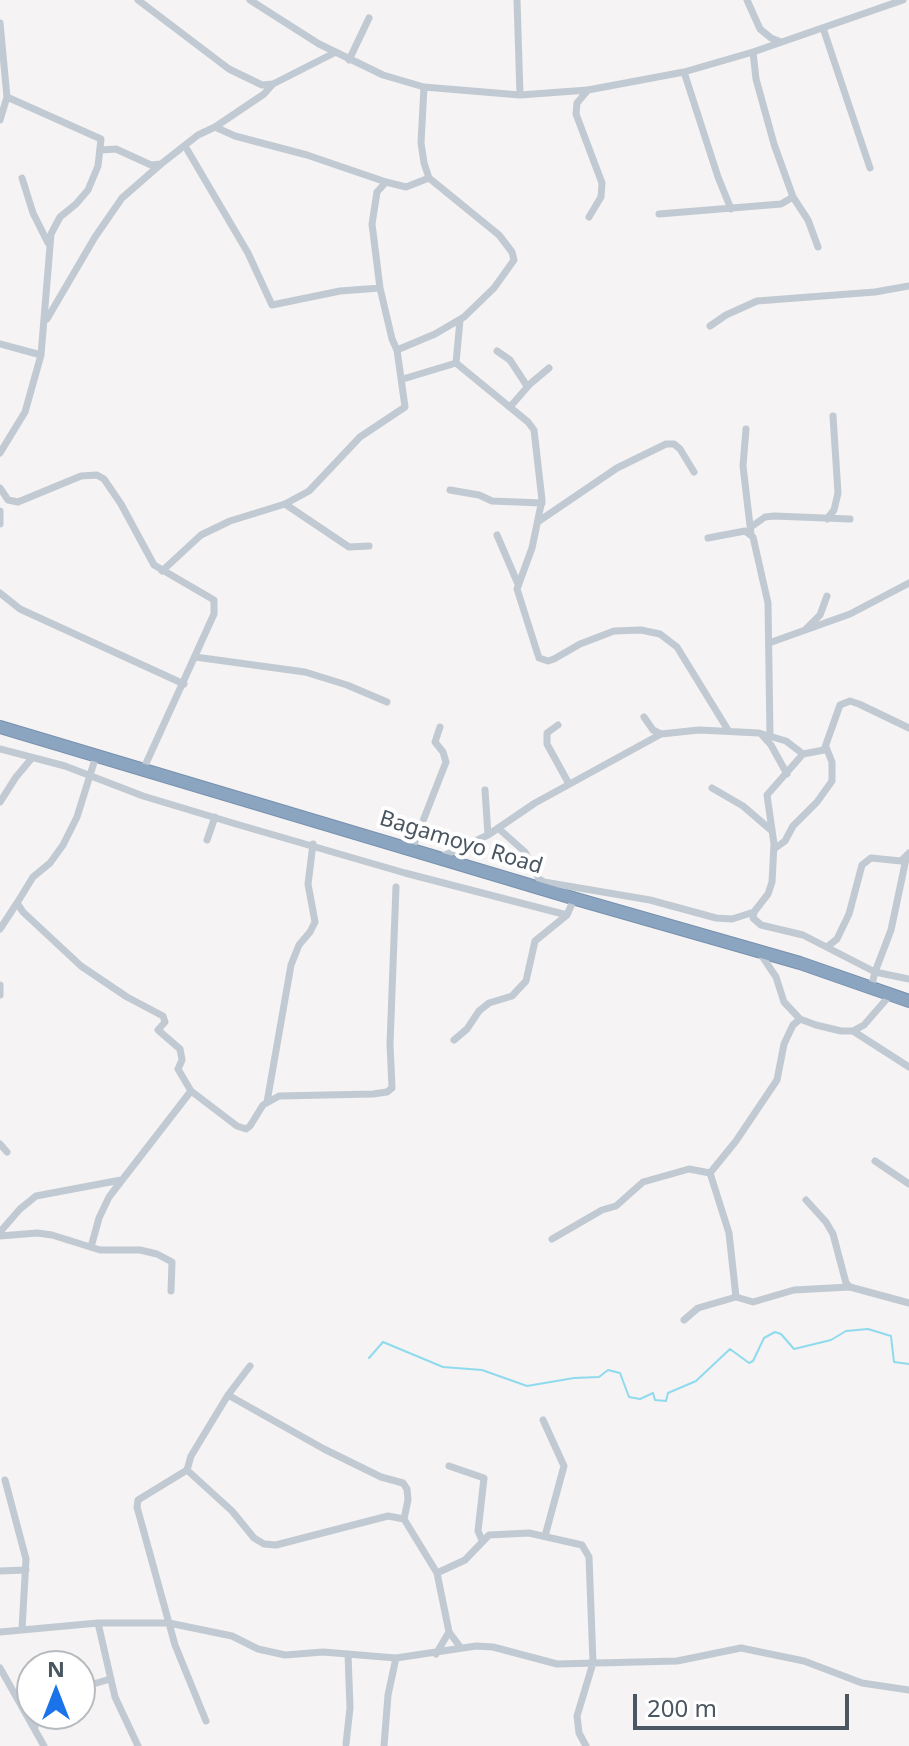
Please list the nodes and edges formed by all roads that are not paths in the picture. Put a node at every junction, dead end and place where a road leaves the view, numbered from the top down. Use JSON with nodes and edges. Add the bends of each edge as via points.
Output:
{"nodes":[{"id":1,"x":138,"y":0,"type":"edge"},
{"id":2,"x":250,"y":0,"type":"edge"},
{"id":3,"x":517,"y":0,"type":"edge"},
{"id":4,"x":747,"y":0,"type":"edge"},
{"id":5,"x":903,"y":0,"type":"edge"},
{"id":6,"x":909,"y":9,"type":"edge"},
{"id":7,"x":369,"y":18,"type":"dead end"},
{"id":8,"x":0,"y":23,"type":"edge"},
{"id":9,"x":823,"y":28,"type":"junction"},
{"id":10,"x":781,"y":42,"type":"junction"},
{"id":11,"x":753,"y":52,"type":"junction"},
{"id":12,"x":334,"y":53,"type":"junction"},
{"id":13,"x":349,"y":60,"type":"junction"},
{"id":14,"x":684,"y":72,"type":"junction"},
{"id":15,"x":273,"y":84,"type":"junction"},
{"id":16,"x":424,"y":87,"type":"junction"},
{"id":17,"x":588,"y":90,"type":"junction"},
{"id":18,"x":520,"y":95,"type":"junction"},
{"id":19,"x":7,"y":97,"type":"junction"},
{"id":20,"x":0,"y":120,"type":"edge"},
{"id":21,"x":215,"y":127,"type":"junction"},
{"id":22,"x":185,"y":146,"type":"junction"},
{"id":23,"x":101,"y":150,"type":"junction"},
{"id":24,"x":161,"y":164,"type":"junction"},
{"id":25,"x":870,"y":168,"type":"dead end"},
{"id":26,"x":22,"y":178,"type":"dead end"},
{"id":27,"x":429,"y":178,"type":"junction"},
{"id":28,"x":386,"y":182,"type":"junction"},
{"id":29,"x":793,"y":197,"type":"junction"},
{"id":30,"x":731,"y":209,"type":"junction"},
{"id":31,"x":659,"y":214,"type":"dead end"},
{"id":32,"x":589,"y":217,"type":"dead end"},
{"id":33,"x":50,"y":245,"type":"junction"},
{"id":34,"x":818,"y":247,"type":"dead end"},
{"id":35,"x":909,"y":286,"type":"edge"},
{"id":36,"x":380,"y":288,"type":"junction"},
{"id":37,"x":460,"y":320,"type":"junction"},
{"id":38,"x":46,"y":321,"type":"junction"},
{"id":39,"x":710,"y":326,"type":"dead end"},
{"id":40,"x":0,"y":344,"type":"edge"},
{"id":41,"x":397,"y":350,"type":"junction"},
{"id":42,"x":497,"y":351,"type":"dead end"},
{"id":43,"x":41,"y":355,"type":"junction"},
{"id":44,"x":456,"y":363,"type":"junction"},
{"id":45,"x":549,"y":368,"type":"dead end"},
{"id":46,"x":403,"y":379,"type":"junction"},
{"id":47,"x":527,"y":386,"type":"junction"},
{"id":48,"x":510,"y":407,"type":"junction"},
{"id":49,"x":833,"y":416,"type":"dead end"},
{"id":50,"x":746,"y":429,"type":"dead end"},
{"id":51,"x":0,"y":453,"type":"edge"},
{"id":52,"x":694,"y":472,"type":"dead end"},
{"id":53,"x":0,"y":488,"type":"edge"},
{"id":54,"x":450,"y":490,"type":"dead end"},
{"id":55,"x":542,"y":503,"type":"junction"},
{"id":56,"x":285,"y":504,"type":"junction"},
{"id":57,"x":0,"y":511,"type":"edge"},
{"id":58,"x":827,"y":519,"type":"junction"},
{"id":59,"x":850,"y":519,"type":"dead end"},
{"id":60,"x":539,"y":521,"type":"junction"},
{"id":61,"x":0,"y":524,"type":"edge"},
{"id":62,"x":751,"y":530,"type":"junction"},
{"id":63,"x":497,"y":535,"type":"dead end"},
{"id":64,"x":708,"y":538,"type":"dead end"},
{"id":65,"x":369,"y":546,"type":"dead end"},
{"id":66,"x":162,"y":571,"type":"junction"},
{"id":67,"x":909,"y":583,"type":"edge"},
{"id":68,"x":518,"y":584,"type":"junction"},
{"id":69,"x":0,"y":593,"type":"edge"},
{"id":70,"x":827,"y":596,"type":"dead end"},
{"id":71,"x":804,"y":632,"type":"junction"},
{"id":72,"x":769,"y":643,"type":"junction"},
{"id":73,"x":195,"y":657,"type":"junction"},
{"id":74,"x":184,"y":684,"type":"junction"},
{"id":75,"x":387,"y":702,"type":"dead end"},
{"id":76,"x":644,"y":717,"type":"dead end"},
{"id":77,"x":558,"y":725,"type":"dead end"},
{"id":78,"x":0,"y":727,"type":"edge"},
{"id":79,"x":440,"y":727,"type":"dead end"},
{"id":80,"x":909,"y":728,"type":"edge"},
{"id":81,"x":728,"y":730,"type":"junction"},
{"id":82,"x":759,"y":733,"type":"junction"},
{"id":83,"x":661,"y":734,"type":"junction"},
{"id":84,"x":770,"y":736,"type":"junction"},
{"id":85,"x":826,"y":747,"type":"junction"},
{"id":86,"x":0,"y":749,"type":"edge"},
{"id":87,"x":803,"y":754,"type":"junction"},
{"id":88,"x":96,"y":756,"type":"junction"},
{"id":89,"x":32,"y":758,"type":"junction"},
{"id":90,"x":143,"y":770,"type":"junction"},
{"id":91,"x":787,"y":774,"type":"junction"},
{"id":92,"x":90,"y":776,"type":"junction"},
{"id":93,"x":569,"y":784,"type":"junction"},
{"id":94,"x":712,"y":788,"type":"dead end"},
{"id":95,"x":485,"y":790,"type":"dead end"},
{"id":96,"x":0,"y":802,"type":"edge"},
{"id":97,"x":215,"y":817,"type":"junction"},
{"id":98,"x":498,"y":828,"type":"junction"},
{"id":99,"x":772,"y":831,"type":"junction"},
{"id":100,"x":488,"y":835,"type":"junction"},
{"id":101,"x":207,"y":840,"type":"dead end"},
{"id":102,"x":313,"y":844,"type":"junction"},
{"id":103,"x":412,"y":849,"type":"junction"},
{"id":104,"x":774,"y":849,"type":"junction"},
{"id":105,"x":908,"y":855,"type":"edge"},
{"id":106,"x":441,"y":857,"type":"junction"},
{"id":107,"x":398,"y":871,"type":"junction"},
{"id":108,"x":396,"y":887,"type":"junction"},
{"id":109,"x":574,"y":899,"type":"junction"},
{"id":110,"x":17,"y":903,"type":"junction"},
{"id":111,"x":754,"y":912,"type":"junction"},
{"id":112,"x":567,"y":915,"type":"junction"},
{"id":113,"x":0,"y":929,"type":"edge"},
{"id":114,"x":827,"y":947,"type":"junction"},
{"id":115,"x":758,"y":951,"type":"junction"},
{"id":116,"x":875,"y":972,"type":"junction"},
{"id":117,"x":909,"y":979,"type":"edge"},
{"id":118,"x":0,"y":985,"type":"edge"},
{"id":119,"x":871,"y":988,"type":"junction"},
{"id":120,"x":891,"y":994,"type":"junction"},
{"id":121,"x":0,"y":995,"type":"edge"},
{"id":122,"x":909,"y":1001,"type":"edge"},
{"id":123,"x":387,"y":1006,"type":"dead end"},
{"id":124,"x":800,"y":1019,"type":"junction"},
{"id":125,"x":853,"y":1031,"type":"junction"},
{"id":126,"x":454,"y":1040,"type":"dead end"},
{"id":127,"x":909,"y":1067,"type":"edge"},
{"id":128,"x":191,"y":1091,"type":"junction"},
{"id":129,"x":267,"y":1102,"type":"junction"},
{"id":130,"x":0,"y":1144,"type":"edge"},
{"id":131,"x":7,"y":1152,"type":"dead end"},
{"id":132,"x":875,"y":1161,"type":"dead end"},
{"id":133,"x":710,"y":1173,"type":"junction"},
{"id":134,"x":121,"y":1180,"type":"junction"},
{"id":135,"x":909,"y":1184,"type":"edge"},
{"id":136,"x":806,"y":1200,"type":"dead end"},
{"id":137,"x":0,"y":1234,"type":"edge"},
{"id":138,"x":552,"y":1239,"type":"dead end"},
{"id":139,"x":91,"y":1247,"type":"junction"},
{"id":140,"x":850,"y":1287,"type":"junction"},
{"id":141,"x":171,"y":1291,"type":"dead end"},
{"id":142,"x":736,"y":1297,"type":"junction"},
{"id":143,"x":909,"y":1303,"type":"edge"},
{"id":144,"x":684,"y":1320,"type":"dead end"},
{"id":145,"x":250,"y":1366,"type":"dead end"},
{"id":146,"x":228,"y":1395,"type":"junction"},
{"id":147,"x":543,"y":1420,"type":"dead end"},
{"id":148,"x":449,"y":1466,"type":"dead end"},
{"id":149,"x":187,"y":1470,"type":"junction"},
{"id":150,"x":5,"y":1480,"type":"dead end"},
{"id":151,"x":404,"y":1519,"type":"junction"},
{"id":152,"x":545,"y":1536,"type":"junction"},
{"id":153,"x":482,"y":1540,"type":"junction"},
{"id":154,"x":26,"y":1570,"type":"junction"},
{"id":155,"x":0,"y":1571,"type":"edge"},
{"id":156,"x":437,"y":1573,"type":"junction"},
{"id":157,"x":98,"y":1623,"type":"junction"},
{"id":158,"x":169,"y":1623,"type":"junction"},
{"id":159,"x":22,"y":1629,"type":"junction"},
{"id":160,"x":0,"y":1632,"type":"edge"},
{"id":161,"x":449,"y":1632,"type":"junction"},
{"id":162,"x":461,"y":1648,"type":"junction"},
{"id":163,"x":348,"y":1654,"type":"junction"},
{"id":164,"x":436,"y":1654,"type":"junction"},
{"id":165,"x":396,"y":1658,"type":"junction"},
{"id":166,"x":593,"y":1663,"type":"junction"},
{"id":167,"x":0,"y":1668,"type":"edge"},
{"id":168,"x":110,"y":1679,"type":"junction"},
{"id":169,"x":96,"y":1683,"type":"edge"},
{"id":170,"x":909,"y":1690,"type":"edge"},
{"id":171,"x":16,"y":1695,"type":"edge"},
{"id":172,"x":206,"y":1721,"type":"dead end"},
{"id":173,"x":346,"y":1744,"type":"dead end"},
{"id":174,"x":138,"y":1746,"type":"edge"},
{"id":175,"x":384,"y":1746,"type":"edge"},
{"id":176,"x":586,"y":1746,"type":"edge"}],
"edges":[{"from":1,"to":15,"type":"street","via":[[241,77]]},
{"from":2,"to":12,"type":"street"},
{"from":3,"to":18,"type":"street"},
{"from":4,"to":10,"type":"street","via":[[760,29]]},
{"from":5,"to":6,"type":"street"},
{"from":5,"to":9,"type":"street"},
{"from":7,"to":13,"type":"street"},
{"from":8,"to":19,"type":"street"},
{"from":9,"to":10,"type":"street"},
{"from":9,"to":25,"type":"street"},
{"from":10,"to":11,"type":"street"},
{"from":11,"to":14,"type":"street"},
{"from":11,"to":29,"type":"street","via":[[756,79]]},
{"from":12,"to":13,"type":"street"},
{"from":12,"to":15,"type":"street"},
{"from":13,"to":16,"type":"street"},
{"from":14,"to":17,"type":"street"},
{"from":14,"to":30,"type":"street"},
{"from":15,"to":21,"type":"street"},
{"from":16,"to":18,"type":"street"},
{"from":16,"to":27,"type":"street","via":[[421,143]]},
{"from":17,"to":18,"type":"street"},
{"from":17,"to":32,"type":"street","via":[[577,103],[576,114],[602,183],[601,197]]},
{"from":19,"to":20,"type":"street"},
{"from":19,"to":23,"type":"street","via":[[101,139]]},
{"from":21,"to":22,"type":"street"},
{"from":21,"to":28,"type":"street"},
{"from":22,"to":24,"type":"street"},
{"from":22,"to":36,"type":"street","via":[[272,305]]},
{"from":23,"to":24,"type":"street","via":[[116,149],[151,165]]},
{"from":23,"to":33,"type":"street","via":[[88,190],[60,217]]},
{"from":24,"to":38,"type":"street","via":[[122,198]]},
{"from":26,"to":33,"type":"street"},
{"from":27,"to":28,"type":"street","via":[[406,187]]},
{"from":27,"to":37,"type":"street","via":[[499,235],[514,260]]},
{"from":28,"to":36,"type":"street","via":[[377,192],[372,224]]},
{"from":29,"to":30,"type":"street","via":[[781,204]]},
{"from":29,"to":34,"type":"street"},
{"from":30,"to":31,"type":"street"},
{"from":33,"to":38,"type":"street"},
{"from":35,"to":39,"type":"street","via":[[757,301]]},
{"from":36,"to":41,"type":"street"},
{"from":37,"to":41,"type":"street"},
{"from":37,"to":44,"type":"street"},
{"from":38,"to":43,"type":"street"},
{"from":40,"to":43,"type":"street"},
{"from":41,"to":46,"type":"street"},
{"from":42,"to":47,"type":"street","via":[[510,360]]},
{"from":43,"to":51,"type":"street","via":[[25,412]]},
{"from":44,"to":46,"type":"street"},
{"from":44,"to":48,"type":"street"},
{"from":45,"to":47,"type":"street"},
{"from":46,"to":56,"type":"street","via":[[403,410],[360,437],[309,491]]},
{"from":47,"to":48,"type":"street"},
{"from":48,"to":55,"type":"street","via":[[536,433]]},
{"from":49,"to":58,"type":"street","via":[[838,493]]},
{"from":50,"to":62,"type":"street","via":[[743,466]]},
{"from":52,"to":60,"type":"street","via":[[674,444],[661,446],[617,468]]},
{"from":53,"to":66,"type":"street","via":[[8,500],[18,502],[81,476],[97,475],[121,504],[147,556]]},
{"from":54,"to":55,"type":"street","via":[[492,501]]},
{"from":55,"to":60,"type":"street"},
{"from":56,"to":65,"type":"street","via":[[349,547]]},
{"from":56,"to":66,"type":"street","via":[[201,535]]},
{"from":57,"to":61,"type":"street"},
{"from":58,"to":59,"type":"street"},
{"from":58,"to":62,"type":"street","via":[[765,517]]},
{"from":60,"to":68,"type":"street"},
{"from":62,"to":64,"type":"street"},
{"from":62,"to":72,"type":"street","via":[[768,603]]},
{"from":63,"to":68,"type":"street"},
{"from":66,"to":73,"type":"street","via":[[215,603]]},
{"from":67,"to":71,"type":"street"},
{"from":68,"to":81,"type":"street","via":[[543,660],[563,656],[605,633],[660,634],[677,647]]},
{"from":69,"to":74,"type":"street","via":[[20,609]]},
{"from":70,"to":71,"type":"street","via":[[820,615]]},
{"from":71,"to":72,"type":"street"},
{"from":72,"to":84,"type":"street"},
{"from":73,"to":74,"type":"street"},
{"from":73,"to":75,"type":"street","via":[[305,672]]},
{"from":74,"to":90,"type":"street"},
{"from":76,"to":83,"type":"street"},
{"from":77,"to":93,"type":"street","via":[[547,733],[547,744]]},
{"from":78,"to":88,"type":"highway","name":"Bagamoyo Road"},
{"from":79,"to":103,"type":"street","via":[[435,742],[446,762]]},
{"from":80,"to":85,"type":"street","via":[[844,702],[836,710]]},
{"from":81,"to":82,"type":"street"},
{"from":81,"to":83,"type":"street"},
{"from":82,"to":84,"type":"street"},
{"from":82,"to":91,"type":"street"},
{"from":83,"to":93,"type":"street"},
{"from":84,"to":87,"type":"street"},
{"from":85,"to":87,"type":"street"},
{"from":85,"to":104,"type":"street","via":[[832,781]]},
{"from":86,"to":89,"type":"street"},
{"from":87,"to":91,"type":"street"},
{"from":88,"to":90,"type":"highway","name":"Bagamoyo Road"},
{"from":88,"to":92,"type":"street"},
{"from":89,"to":92,"type":"street"},
{"from":89,"to":96,"type":"street"},
{"from":90,"to":103,"type":"highway","name":"Bagamoyo Road"},
{"from":91,"to":99,"type":"street","via":[[767,795]]},
{"from":92,"to":97,"type":"street"},
{"from":92,"to":110,"type":"street","via":[[63,845]]},
{"from":93,"to":98,"type":"street"},
{"from":94,"to":99,"type":"street"},
{"from":95,"to":100,"type":"street"},
{"from":97,"to":101,"type":"street"},
{"from":97,"to":102,"type":"street"},
{"from":98,"to":100,"type":"street"},
{"from":98,"to":111,"type":"street","via":[[525,852],[544,882],[716,918]]},
{"from":99,"to":104,"type":"street"},
{"from":100,"to":106,"type":"street"},
{"from":102,"to":107,"type":"street"},
{"from":102,"to":129,"type":"street","via":[[308,884],[315,922],[291,965]]},
{"from":103,"to":106,"type":"highway","name":"Bagamoyo Road"},
{"from":104,"to":111,"type":"street","via":[[771,888]]},
{"from":105,"to":114,"type":"street","via":[[901,861],[871,858],[862,865],[849,914]]},
{"from":105,"to":116,"type":"street"},
{"from":106,"to":109,"type":"highway","name":"Bagamoyo Road"},
{"from":107,"to":108,"type":"street"},
{"from":107,"to":112,"type":"street"},
{"from":108,"to":123,"type":"street"},
{"from":108,"to":129,"type":"street","via":[[392,1088],[381,1094],[279,1096]]},
{"from":109,"to":112,"type":"street"},
{"from":109,"to":115,"type":"highway","name":"Bagamoyo Road"},
{"from":110,"to":113,"type":"street"},
{"from":110,"to":128,"type":"street","via":[[81,966],[163,1016],[158,1030],[180,1049],[178,1069]]},
{"from":111,"to":114,"type":"street","via":[[757,923]]},
{"from":112,"to":126,"type":"street","via":[[535,941],[526,981],[512,996],[479,1011]]},
{"from":114,"to":116,"type":"street"},
{"from":115,"to":119,"type":"highway","name":"Bagamoyo Road"},
{"from":115,"to":124,"type":"street","via":[[776,977],[784,1002]]},
{"from":116,"to":117,"type":"street"},
{"from":116,"to":119,"type":"street"},
{"from":118,"to":121,"type":"street"},
{"from":119,"to":120,"type":"highway","name":"Bagamoyo Road"},
{"from":120,"to":122,"type":"highway","name":"Bagamoyo Road"},
{"from":120,"to":125,"type":"street"},
{"from":124,"to":125,"type":"street"},
{"from":124,"to":133,"type":"street","via":[[784,1044],[777,1080]]},
{"from":125,"to":127,"type":"street"},
{"from":128,"to":129,"type":"street","via":[[223,1118],[246,1129]]},
{"from":128,"to":134,"type":"street"},
{"from":130,"to":131,"type":"street"},
{"from":132,"to":135,"type":"street"},
{"from":133,"to":138,"type":"street","via":[[689,1169],[643,1182],[616,1206]]},
{"from":133,"to":142,"type":"street","via":[[729,1233]]},
{"from":134,"to":137,"type":"street","via":[[36,1196]]},
{"from":134,"to":139,"type":"street","via":[[99,1218]]},
{"from":136,"to":140,"type":"street","via":[[833,1234]]},
{"from":137,"to":139,"type":"street","via":[[52,1235]]},
{"from":139,"to":141,"type":"street","via":[[140,1250],[172,1262]]},
{"from":140,"to":142,"type":"street","via":[[794,1290],[753,1302]]},
{"from":140,"to":143,"type":"street"},
{"from":142,"to":144,"type":"street","via":[[698,1308]]},
{"from":145,"to":146,"type":"street"},
{"from":146,"to":149,"type":"street"},
{"from":146,"to":151,"type":"street","via":[[324,1449],[403,1483],[408,1500]]},
{"from":147,"to":152,"type":"street","via":[[564,1466]]},
{"from":148,"to":153,"type":"street","via":[[484,1478],[478,1531]]},
{"from":149,"to":151,"type":"street","via":[[264,1544],[388,1516]]},
{"from":149,"to":158,"type":"street","via":[[137,1504]]},
{"from":150,"to":154,"type":"street"},
{"from":151,"to":156,"type":"street"},
{"from":152,"to":153,"type":"street","via":[[512,1532]]},
{"from":152,"to":166,"type":"street","via":[[582,1545],[589,1557]]},
{"from":153,"to":156,"type":"street","via":[[465,1560]]},
{"from":154,"to":155,"type":"street"},
{"from":154,"to":159,"type":"street"},
{"from":156,"to":161,"type":"street"},
{"from":157,"to":158,"type":"street"},
{"from":157,"to":159,"type":"street"},
{"from":157,"to":168,"type":"street"},
{"from":158,"to":163,"type":"street","via":[[232,1636],[272,1653]]},
{"from":158,"to":172,"type":"street"},
{"from":159,"to":160,"type":"street"},
{"from":161,"to":162,"type":"street"},
{"from":161,"to":164,"type":"street"},
{"from":162,"to":164,"type":"street"},
{"from":162,"to":166,"type":"street","via":[[493,1647],[548,1662]]},
{"from":163,"to":165,"type":"street"},
{"from":163,"to":173,"type":"street"},
{"from":164,"to":165,"type":"street"},
{"from":165,"to":175,"type":"street"},
{"from":166,"to":170,"type":"street","via":[[677,1661],[741,1648],[804,1661],[862,1683]]},
{"from":166,"to":176,"type":"street","via":[[577,1716]]},
{"from":167,"to":171,"type":"street"},
{"from":168,"to":169,"type":"street"},
{"from":168,"to":174,"type":"street"}]}
